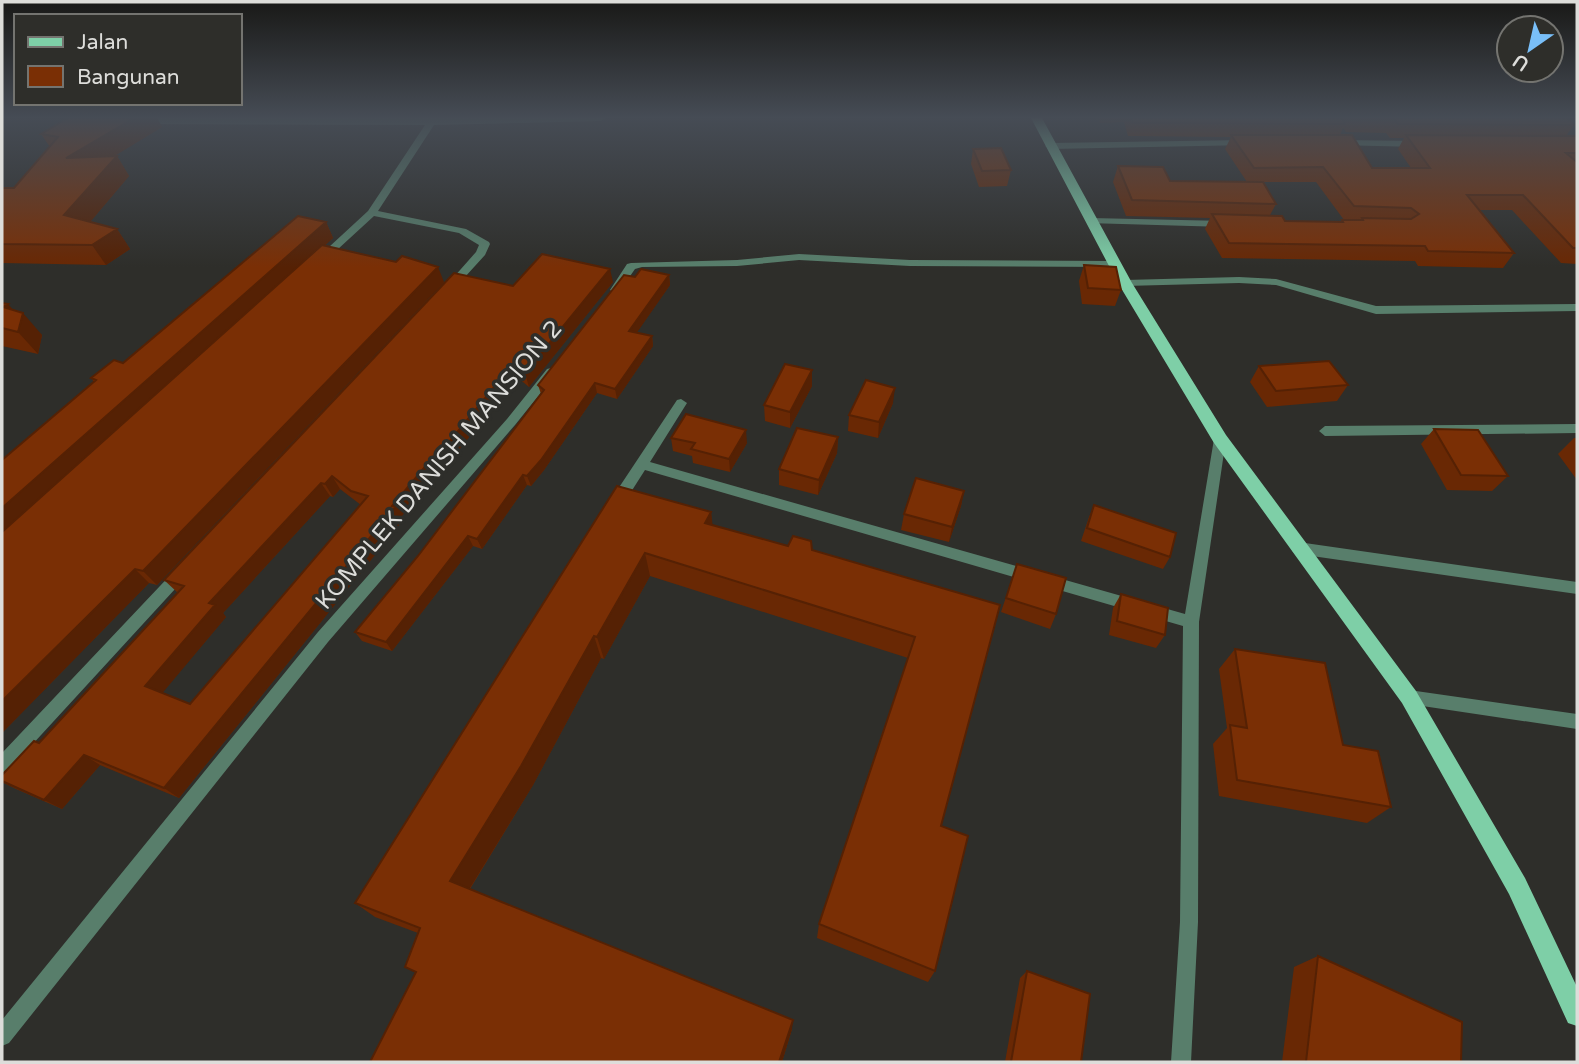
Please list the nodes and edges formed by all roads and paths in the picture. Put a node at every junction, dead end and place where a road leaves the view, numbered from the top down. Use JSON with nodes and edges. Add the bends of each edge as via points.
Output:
{"nodes":[{"id":1,"x":401,"y":168,"type":"edge"},
{"id":2,"x":1062,"y":168,"type":"edge"},
{"id":3,"x":372,"y":213,"type":"junction"},
{"id":4,"x":1091,"y":221,"type":"junction"},
{"id":5,"x":1240,"y":224,"type":"edge"},
{"id":6,"x":1115,"y":264,"type":"junction"},
{"id":7,"x":311,"y":269,"type":"edge"},
{"id":8,"x":1125,"y":283,"type":"junction"},
{"id":9,"x":445,"y":293,"type":"edge"},
{"id":10,"x":609,"y":299,"type":"edge"},
{"id":11,"x":1577,"y":308,"type":"edge"},
{"id":12,"x":560,"y":360,"type":"edge"},
{"id":13,"x":681,"y":404,"type":"dead end"},
{"id":14,"x":1577,"y":428,"type":"edge"},
{"id":15,"x":1325,"y":431,"type":"dead end"},
{"id":16,"x":1220,"y":439,"type":"junction"},
{"id":17,"x":642,"y":464,"type":"junction"},
{"id":18,"x":606,"y":520,"type":"edge"},
{"id":19,"x":1298,"y":548,"type":"junction"},
{"id":20,"x":191,"y":562,"type":"edge"},
{"id":21,"x":1577,"y":588,"type":"edge"},
{"id":22,"x":1191,"y":622,"type":"junction"},
{"id":23,"x":1409,"y":697,"type":"junction"},
{"id":24,"x":1577,"y":722,"type":"edge"},
{"id":25,"x":2,"y":765,"type":"edge"},
{"id":26,"x":1577,"y":1014,"type":"edge"},
{"id":27,"x":2,"y":1036,"type":"edge"},
{"id":28,"x":1181,"y":1062,"type":"edge"}],
"edges":[{"from":1,"to":3,"type":"street"},
{"from":2,"to":4,"type":"main road"},
{"from":3,"to":7,"type":"street"},
{"from":3,"to":9,"type":"street","via":[[462,231],[485,244]]},
{"from":4,"to":5,"type":"street"},
{"from":4,"to":6,"type":"main road"},
{"from":6,"to":8,"type":"main road"},
{"from":6,"to":10,"type":"street","via":[[799,257],[642,264],[631,266]]},
{"from":8,"to":11,"type":"street","via":[[1276,282],[1376,310]]},
{"from":8,"to":16,"type":"main road"},
{"from":12,"to":27,"type":"street","name":"KOMPLEK DANISH MANSION 2","via":[[323,637]]},
{"from":13,"to":17,"type":"street"},
{"from":14,"to":15,"type":"street"},
{"from":16,"to":19,"type":"main road"},
{"from":16,"to":22,"type":"street"},
{"from":17,"to":18,"type":"street"},
{"from":17,"to":22,"type":"street"},
{"from":19,"to":21,"type":"street"},
{"from":19,"to":23,"type":"main road"},
{"from":20,"to":25,"type":"street"},
{"from":22,"to":28,"type":"street","via":[[1189,922]]},
{"from":23,"to":24,"type":"street"},
{"from":23,"to":26,"type":"main road","via":[[1517,886]]}]}
